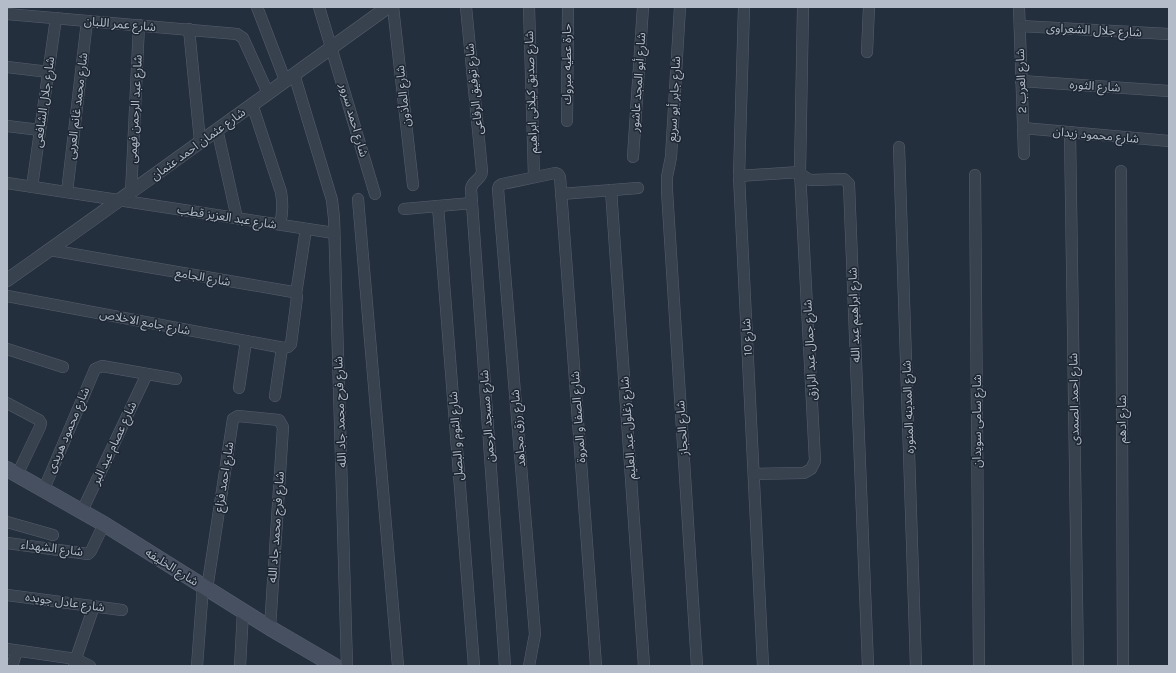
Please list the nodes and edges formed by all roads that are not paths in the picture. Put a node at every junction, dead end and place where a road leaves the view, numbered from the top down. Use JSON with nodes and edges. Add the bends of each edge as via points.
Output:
{"nodes":[{"id":1,"x":257,"y":7,"type":"edge"},
{"id":2,"x":319,"y":7,"type":"edge"},
{"id":3,"x":388,"y":7,"type":"edge"},
{"id":4,"x":393,"y":7,"type":"edge"},
{"id":5,"x":466,"y":7,"type":"edge"},
{"id":6,"x":529,"y":7,"type":"edge"},
{"id":7,"x":568,"y":7,"type":"edge"},
{"id":8,"x":643,"y":7,"type":"edge"},
{"id":9,"x":680,"y":7,"type":"edge"},
{"id":10,"x":744,"y":7,"type":"edge"},
{"id":11,"x":803,"y":7,"type":"edge"},
{"id":12,"x":869,"y":7,"type":"edge"},
{"id":13,"x":1019,"y":7,"type":"edge"},
{"id":14,"x":7,"y":14,"type":"edge"},
{"id":15,"x":56,"y":18,"type":"junction"},
{"id":16,"x":87,"y":21,"type":"junction"},
{"id":17,"x":139,"y":25,"type":"junction"},
{"id":18,"x":1020,"y":26,"type":"junction"},
{"id":19,"x":189,"y":29,"type":"junction"},
{"id":20,"x":1169,"y":34,"type":"edge"},
{"id":21,"x":332,"y":47,"type":"junction"},
{"id":22,"x":867,"y":52,"type":"dead end"},
{"id":23,"x":7,"y":66,"type":"edge"},
{"id":24,"x":49,"y":72,"type":"junction"},
{"id":25,"x":289,"y":77,"type":"junction"},
{"id":26,"x":1021,"y":81,"type":"junction"},
{"id":27,"x":1169,"y":91,"type":"edge"},
{"id":28,"x":268,"y":93,"type":"junction"},
{"id":29,"x":252,"y":104,"type":"junction"},
{"id":30,"x":567,"y":121,"type":"dead end"},
{"id":31,"x":7,"y":126,"type":"edge"},
{"id":32,"x":1023,"y":128,"type":"junction"},
{"id":33,"x":217,"y":129,"type":"junction"},
{"id":34,"x":40,"y":130,"type":"junction"},
{"id":35,"x":1070,"y":132,"type":"junction"},
{"id":36,"x":200,"y":141,"type":"junction"},
{"id":37,"x":1169,"y":141,"type":"edge"},
{"id":38,"x":899,"y":147,"type":"dead end"},
{"id":39,"x":1024,"y":154,"type":"dead end"},
{"id":40,"x":633,"y":157,"type":"dead end"},
{"id":41,"x":482,"y":171,"type":"joint"},
{"id":42,"x":1120,"y":171,"type":"dead end"},
{"id":43,"x":800,"y":172,"type":"junction"},
{"id":44,"x":975,"y":175,"type":"dead end"},
{"id":45,"x":739,"y":176,"type":"junction"},
{"id":46,"x":534,"y":177,"type":"junction"},
{"id":47,"x":7,"y":183,"type":"edge"},
{"id":48,"x":413,"y":184,"type":"dead end"},
{"id":49,"x":32,"y":187,"type":"junction"},
{"id":50,"x":638,"y":188,"type":"dead end"},
{"id":51,"x":612,"y":190,"type":"junction"},
{"id":52,"x":667,"y":191,"type":"joint"},
{"id":53,"x":67,"y":192,"type":"junction"},
{"id":54,"x":375,"y":194,"type":"dead end"},
{"id":55,"x":561,"y":194,"type":"junction"},
{"id":56,"x":125,"y":196,"type":"junction"},
{"id":57,"x":358,"y":199,"type":"dead end"},
{"id":58,"x":472,"y":204,"type":"junction"},
{"id":59,"x":438,"y":206,"type":"junction"},
{"id":60,"x":404,"y":209,"type":"dead end"},
{"id":61,"x":236,"y":218,"type":"junction"},
{"id":62,"x":280,"y":224,"type":"junction"},
{"id":63,"x":306,"y":228,"type":"junction"},
{"id":64,"x":334,"y":233,"type":"junction"},
{"id":65,"x":50,"y":250,"type":"junction"},
{"id":66,"x":7,"y":280,"type":"edge"},
{"id":67,"x":296,"y":294,"type":"junction"},
{"id":68,"x":7,"y":296,"type":"edge"},
{"id":69,"x":246,"y":341,"type":"junction"},
{"id":70,"x":282,"y":348,"type":"junction"},
{"id":71,"x":7,"y":349,"type":"edge"},
{"id":72,"x":63,"y":367,"type":"dead end"},
{"id":73,"x":147,"y":374,"type":"junction"},
{"id":74,"x":176,"y":379,"type":"dead end"},
{"id":75,"x":239,"y":388,"type":"dead end"},
{"id":76,"x":274,"y":396,"type":"dead end"},
{"id":77,"x":7,"y":403,"type":"edge"},
{"id":78,"x":283,"y":426,"type":"joint"},
{"id":79,"x":12,"y":472,"type":"edge"},
{"id":80,"x":754,"y":474,"type":"junction"},
{"id":81,"x":44,"y":489,"type":"junction"},
{"id":82,"x":82,"y":512,"type":"junction"},
{"id":83,"x":7,"y":522,"type":"edge"},
{"id":84,"x":104,"y":524,"type":"junction"},
{"id":85,"x":53,"y":535,"type":"dead end"},
{"id":86,"x":7,"y":543,"type":"edge"},
{"id":87,"x":205,"y":587,"type":"junction"},
{"id":88,"x":7,"y":594,"type":"edge"},
{"id":89,"x":94,"y":606,"type":"junction"},
{"id":90,"x":122,"y":610,"type":"dead end"},
{"id":91,"x":244,"y":612,"type":"junction"},
{"id":92,"x":270,"y":628,"type":"junction"},
{"id":93,"x":12,"y":650,"type":"edge"},
{"id":94,"x":74,"y":663,"type":"edge"},
{"id":95,"x":329,"y":664,"type":"edge"},
{"id":96,"x":12,"y":666,"type":"edge"},
{"id":97,"x":90,"y":666,"type":"edge"},
{"id":98,"x":197,"y":666,"type":"edge"},
{"id":99,"x":240,"y":666,"type":"edge"},
{"id":100,"x":347,"y":666,"type":"edge"},
{"id":101,"x":398,"y":666,"type":"edge"},
{"id":102,"x":474,"y":666,"type":"edge"},
{"id":103,"x":505,"y":666,"type":"edge"},
{"id":104,"x":529,"y":666,"type":"edge"},
{"id":105,"x":596,"y":666,"type":"edge"},
{"id":106,"x":644,"y":666,"type":"edge"},
{"id":107,"x":697,"y":666,"type":"edge"},
{"id":108,"x":763,"y":666,"type":"edge"},
{"id":109,"x":868,"y":666,"type":"edge"},
{"id":110,"x":916,"y":666,"type":"edge"},
{"id":111,"x":979,"y":666,"type":"edge"},
{"id":112,"x":1078,"y":666,"type":"edge"},
{"id":113,"x":1123,"y":666,"type":"edge"}],
"edges":[{"from":1,"to":25,"type":"street","name":"شارع فرح محمد جاد الله"},
{"from":2,"to":21,"type":"street","name":"شارع احمد سرور"},
{"from":3,"to":21,"type":"street","name":"شارع عثمان احمد عثمان"},
{"from":4,"to":48,"type":"street","name":"شارع المأذون"},
{"from":5,"to":41,"type":"street","name":"شارع توفيق الرفاعى"},
{"from":6,"to":46,"type":"street","name":"شارع صديق كيلانى ابراهيم"},
{"from":7,"to":30,"type":"street","name":"حارة عطيه مبروك"},
{"from":8,"to":40,"type":"street","name":"شارع أبو المجد عاشور"},
{"from":9,"to":52,"type":"street","name":"شارع جابر أبو سريع"},
{"from":10,"to":45,"type":"street","name":"شارع 10"},
{"from":11,"to":43,"type":"street"},
{"from":12,"to":22,"type":"street"},
{"from":13,"to":18,"type":"street","name":"شارع العرب 2"},
{"from":14,"to":15,"type":"street","name":"شارع عمر اللبان"},
{"from":15,"to":16,"type":"street","name":"شارع عمر اللبان"},
{"from":15,"to":24,"type":"street","name":"شارع جلال الشافعى"},
{"from":16,"to":17,"type":"street","name":"شارع عمر اللبان"},
{"from":16,"to":53,"type":"street","name":"شارع محمد غانم العربى"},
{"from":17,"to":19,"type":"street","name":"شارع عمر اللبان"},
{"from":17,"to":56,"type":"street","name":"شارع عبد الرحمن فهمى"},
{"from":18,"to":20,"type":"street","name":"شارع جلال الشعراوى"},
{"from":18,"to":26,"type":"street","name":"شارع العرب 2"},
{"from":19,"to":28,"type":"street","name":"شارع عمر اللبان","via":[[234,33],[243,38]]},
{"from":19,"to":36,"type":"street"},
{"from":21,"to":25,"type":"street","name":"شارع عثمان احمد عثمان"},
{"from":21,"to":54,"type":"street","name":"شارع احمد سرور"},
{"from":23,"to":24,"type":"street"},
{"from":24,"to":34,"type":"street","name":"شارع جلال الشافعى"},
{"from":25,"to":28,"type":"street","name":"شارع عثمان احمد عثمان"},
{"from":25,"to":64,"type":"street","name":"شارع فرح محمد جاد الله","via":[[332,200]]},
{"from":26,"to":27,"type":"street","name":"شارع الثوره"},
{"from":26,"to":32,"type":"street","name":"شارع العرب 2"},
{"from":28,"to":29,"type":"street","name":"شارع عثمان احمد عثمان"},
{"from":29,"to":33,"type":"street","name":"شارع عثمان احمد عثمان"},
{"from":29,"to":62,"type":"street","via":[[281,192],[283,203]]},
{"from":31,"to":34,"type":"street"},
{"from":32,"to":35,"type":"street","name":"شارع محمود زيدان"},
{"from":32,"to":39,"type":"street","name":"شارع العرب 2"},
{"from":33,"to":36,"type":"street","name":"شارع عثمان احمد عثمان"},
{"from":33,"to":61,"type":"street"},
{"from":34,"to":49,"type":"street","name":"شارع جلال الشافعى"},
{"from":35,"to":37,"type":"street","name":"شارع محمود زيدان"},
{"from":35,"to":112,"type":"street","name":"شارع احمد الصمدى"},
{"from":36,"to":56,"type":"street","name":"شارع عثمان احمد عثمان"},
{"from":38,"to":110,"type":"street","name":"شارع المدينه المنوره"},
{"from":41,"to":58,"type":"street","name":"شارع مسجد الرحمن","via":[[481,176],[472,183]]},
{"from":42,"to":113,"type":"street","name":"شارع ادهم"},
{"from":43,"to":45,"type":"street"},
{"from":43,"to":80,"type":"street","name":"شارع جمال عبد الرازق","via":[[815,461],[811,469],[804,473]]},
{"from":43,"to":109,"type":"street","name":"شارع ابراهيم عبد الله","via":[[810,180],[844,179],[849,184]]},
{"from":44,"to":111,"type":"street","name":"شارع سامى سويدان"},
{"from":45,"to":80,"type":"street","name":"شارع 10"},
{"from":46,"to":55,"type":"street","name":"شارع الصفا و المروة","via":[[558,174]]},
{"from":46,"to":104,"type":"street","name":"شارع رزق مجاهد","via":[[498,187],[535,634]]},
{"from":47,"to":49,"type":"street","name":"شارع عبد العزيز قطب"},
{"from":49,"to":53,"type":"street","name":"شارع عبد العزيز قطب"},
{"from":50,"to":51,"type":"street"},
{"from":51,"to":55,"type":"street"},
{"from":51,"to":106,"type":"street","name":"شارع زغلول عبد العليم"},
{"from":52,"to":107,"type":"street","name":"شارع الحجاز"},
{"from":53,"to":56,"type":"street","name":"شارع عبد العزيز قطب"},
{"from":55,"to":105,"type":"street","name":"شارع الصفا و المروة"},
{"from":56,"to":61,"type":"street","name":"شارع عبد العزيز قطب"},
{"from":56,"to":65,"type":"street","name":"شارع عثمان احمد عثمان"},
{"from":57,"to":101,"type":"street"},
{"from":58,"to":59,"type":"street"},
{"from":58,"to":103,"type":"street","name":"شارع مسجد الرحمن"},
{"from":59,"to":60,"type":"street"},
{"from":59,"to":102,"type":"street","name":"شارع الثوم و البصل"},
{"from":61,"to":62,"type":"street","name":"شارع عبد العزيز قطب"},
{"from":62,"to":63,"type":"street","name":"شارع عبد العزيز قطب"},
{"from":63,"to":64,"type":"street","name":"شارع عبد العزيز قطب"},
{"from":63,"to":67,"type":"street"},
{"from":64,"to":100,"type":"street","name":"شارع فرح محمد جاد الله"},
{"from":65,"to":66,"type":"street","name":"شارع عثمان احمد عثمان"},
{"from":65,"to":67,"type":"street","name":"شارع الجامع"},
{"from":67,"to":70,"type":"street","via":[[291,344]]},
{"from":68,"to":69,"type":"street","name":"شارع جامع الاخلاص"},
{"from":69,"to":70,"type":"street","name":"شارع جامع الاخلاص"},
{"from":69,"to":75,"type":"street"},
{"from":70,"to":76,"type":"street"},
{"from":71,"to":72,"type":"street"},
{"from":73,"to":74,"type":"street"},
{"from":73,"to":81,"type":"street","name":"شارع محمود هريدى","via":[[102,366],[93,371]]},
{"from":73,"to":82,"type":"street","name":"شارع عصام عبد البر"},
{"from":77,"to":79,"type":"street","via":[[41,423]]},
{"from":78,"to":87,"type":"street","name":"شارع احمد فزاع","via":[[277,419],[238,416],[233,420]]},
{"from":78,"to":92,"type":"street","name":"شارع فرج محمد جاد الله"},
{"from":79,"to":81,"type":"main road","name":"شارع الخليفه"},
{"from":80,"to":108,"type":"street","name":"شارع 10"},
{"from":81,"to":82,"type":"main road","name":"شارع الخليفه"},
{"from":82,"to":84,"type":"main road","name":"شارع الخليفه"},
{"from":83,"to":85,"type":"street"},
{"from":84,"to":86,"type":"street","name":"شارع الشهداء","via":[[88,554]]},
{"from":84,"to":87,"type":"main road","name":"شارع الخليفه"},
{"from":87,"to":91,"type":"main road","name":"شارع الخليفه"},
{"from":87,"to":98,"type":"street","name":"شارع احمد فزاع"},
{"from":88,"to":89,"type":"street","name":"شارع عادل جويده"},
{"from":89,"to":90,"type":"street","name":"شارع عادل جويده"},
{"from":89,"to":94,"type":"street"},
{"from":91,"to":92,"type":"main road","name":"شارع الخليفه"},
{"from":91,"to":99,"type":"street"},
{"from":92,"to":95,"type":"main road","name":"شارع الخليفه"},
{"from":93,"to":94,"type":"street"},
{"from":93,"to":96,"type":"street"},
{"from":94,"to":97,"type":"street"}]}
